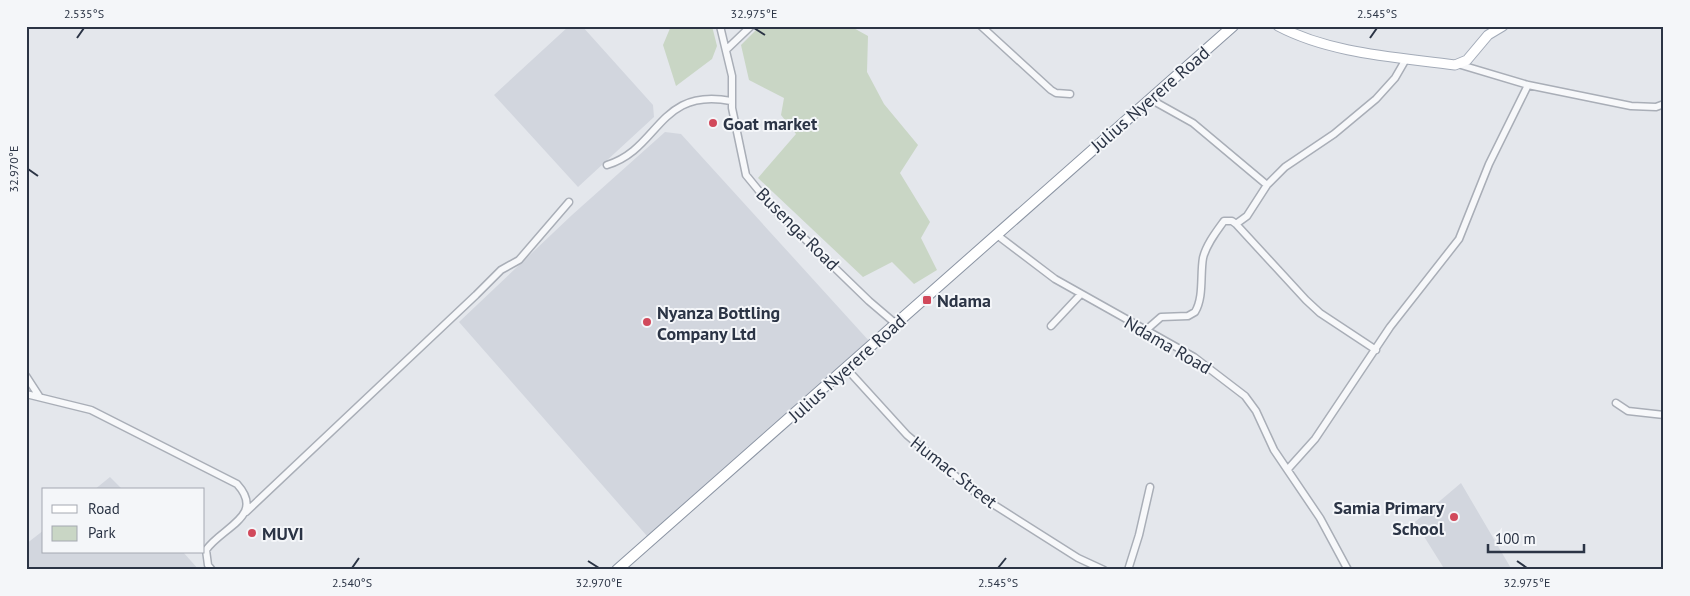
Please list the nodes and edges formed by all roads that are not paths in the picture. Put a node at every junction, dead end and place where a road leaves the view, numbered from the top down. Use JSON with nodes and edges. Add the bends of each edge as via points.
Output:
{"nodes":[{"id":1,"x":720,"y":26,"type":"edge"},
{"id":2,"x":750,"y":26,"type":"edge"},
{"id":3,"x":981,"y":26,"type":"edge"},
{"id":4,"x":1233,"y":26,"type":"edge"},
{"id":5,"x":1278,"y":26,"type":"edge"},
{"id":6,"x":1503,"y":26,"type":"edge"},
{"id":7,"x":1492,"y":29,"type":"edge"},
{"id":8,"x":728,"y":49,"type":"junction"},
{"id":9,"x":1406,"y":59,"type":"junction"},
{"id":10,"x":1461,"y":65,"type":"junction"},
{"id":11,"x":1528,"y":85,"type":"junction"},
{"id":12,"x":1070,"y":94,"type":"dead end"},
{"id":13,"x":1150,"y":99,"type":"junction"},
{"id":14,"x":731,"y":100,"type":"junction"},
{"id":15,"x":1664,"y":104,"type":"edge"},
{"id":16,"x":607,"y":165,"type":"dead end"},
{"id":17,"x":1267,"y":185,"type":"junction"},
{"id":18,"x":569,"y":202,"type":"dead end"},
{"id":19,"x":1236,"y":224,"type":"junction"},
{"id":20,"x":997,"y":235,"type":"junction"},
{"id":21,"x":1080,"y":295,"type":"junction"},
{"id":22,"x":896,"y":324,"type":"junction"},
{"id":23,"x":1051,"y":326,"type":"dead end"},
{"id":24,"x":1145,"y":331,"type":"junction"},
{"id":25,"x":1376,"y":350,"type":"junction"},
{"id":26,"x":846,"y":368,"type":"junction"},
{"id":27,"x":26,"y":376,"type":"edge"},
{"id":28,"x":26,"y":394,"type":"edge"},
{"id":29,"x":39,"y":396,"type":"junction"},
{"id":30,"x":1616,"y":403,"type":"dead end"},
{"id":31,"x":1664,"y":414,"type":"edge"},
{"id":32,"x":1288,"y":469,"type":"junction"},
{"id":33,"x":1150,"y":487,"type":"dead end"},
{"id":34,"x":246,"y":512,"type":"junction"},
{"id":35,"x":212,"y":570,"type":"edge"},
{"id":36,"x":617,"y":570,"type":"edge"},
{"id":37,"x":1104,"y":570,"type":"edge"},
{"id":38,"x":1128,"y":570,"type":"edge"},
{"id":39,"x":1348,"y":570,"type":"edge"}],
"edges":[{"from":1,"to":8,"type":"street","name":"Busenga Road"},
{"from":2,"to":8,"type":"street"},
{"from":3,"to":12,"type":"street","via":[[1051,90]]},
{"from":4,"to":13,"type":"highway","name":"Julius Nyerere Road"},
{"from":5,"to":9,"type":"main road","via":[[1310,40]]},
{"from":6,"to":7,"type":"main road"},
{"from":7,"to":10,"type":"main road"},
{"from":8,"to":14,"type":"street","name":"Busenga Road"},
{"from":9,"to":10,"type":"main road"},
{"from":9,"to":17,"type":"street","via":[[1395,78],[1376,99],[1334,134],[1285,167]]},
{"from":10,"to":11,"type":"street"},
{"from":11,"to":15,"type":"street","via":[[1632,106]]},
{"from":11,"to":25,"type":"street","via":[[1489,164],[1459,238]]},
{"from":13,"to":17,"type":"street","via":[[1194,123]]},
{"from":13,"to":20,"type":"highway","name":"Julius Nyerere Road"},
{"from":14,"to":16,"type":"street","via":[[712,97],[685,102],[622,159]]},
{"from":14,"to":22,"type":"street","name":"Busenga Road","via":[[746,175],[774,208]]},
{"from":17,"to":19,"type":"street","via":[[1247,216]]},
{"from":18,"to":34,"type":"street","via":[[515,264],[492,277]]},
{"from":19,"to":24,"type":"street","via":[[1224,221],[1208,245],[1195,312],[1188,316],[1160,318]]},
{"from":19,"to":25,"type":"street","via":[[1320,313]]},
{"from":20,"to":21,"type":"street","name":"Ndama Road"},
{"from":20,"to":22,"type":"highway","name":"Julius Nyerere Road"},
{"from":21,"to":23,"type":"street"},
{"from":21,"to":24,"type":"street","name":"Ndama Road"},
{"from":22,"to":26,"type":"highway","name":"Julius Nyerere Road"},
{"from":24,"to":32,"type":"street","name":"Ndama Road","via":[[1194,357],[1246,396],[1274,450]]},
{"from":25,"to":32,"type":"street","via":[[1315,439]]},
{"from":26,"to":36,"type":"highway","name":"Julius Nyerere Road"},
{"from":26,"to":37,"type":"street","name":"Humac Street","via":[[907,435],[977,494],[1078,558]]},
{"from":27,"to":29,"type":"street"},
{"from":28,"to":29,"type":"street"},
{"from":29,"to":34,"type":"street","via":[[91,410],[237,484],[248,502]]},
{"from":30,"to":31,"type":"street","via":[[1628,411]]},
{"from":32,"to":39,"type":"street","name":"Ndama Road"},
{"from":33,"to":38,"type":"street"},
{"from":34,"to":35,"type":"street","via":[[206,550]]}]}
